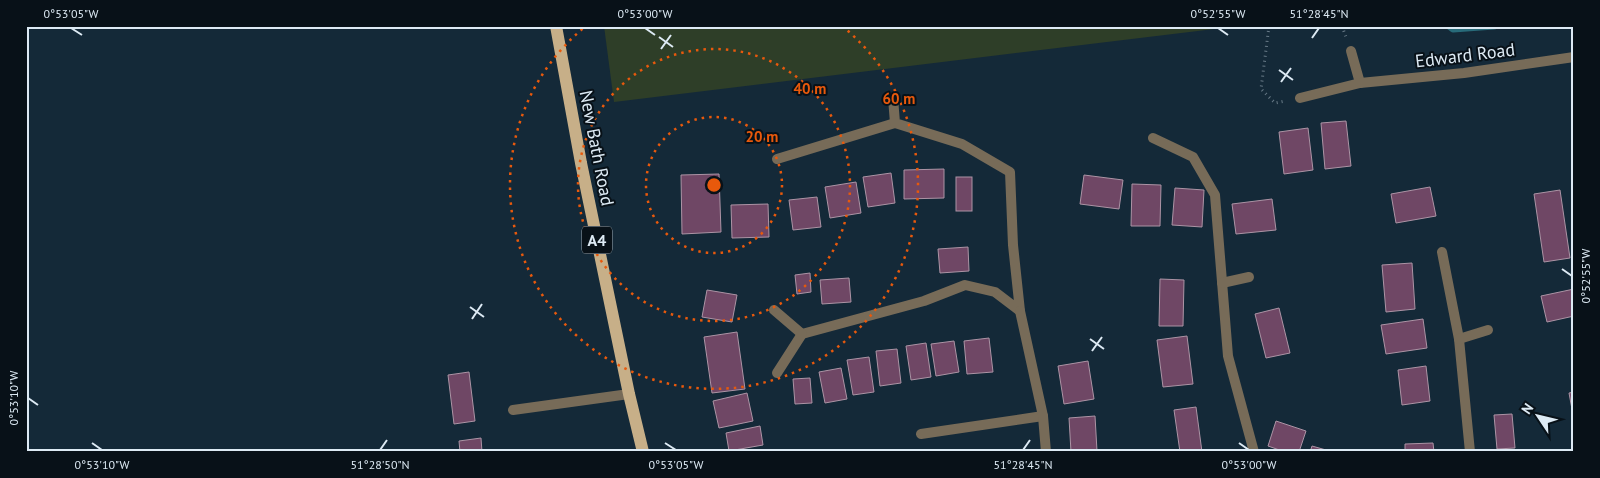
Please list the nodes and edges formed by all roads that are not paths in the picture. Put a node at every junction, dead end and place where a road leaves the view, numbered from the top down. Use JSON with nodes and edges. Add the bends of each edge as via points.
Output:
{"nodes":[{"id":1,"x":556,"y":26,"type":"edge"},
{"id":2,"x":1351,"y":51,"type":"dead end"},
{"id":3,"x":1574,"y":56,"type":"edge"},
{"id":4,"x":1360,"y":83,"type":"junction"},
{"id":5,"x":893,"y":98,"type":"dead end"},
{"id":6,"x":1300,"y":98,"type":"road end"},
{"id":7,"x":895,"y":123,"type":"junction"},
{"id":8,"x":1153,"y":138,"type":"dead end"},
{"id":9,"x":777,"y":159,"type":"dead end"},
{"id":10,"x":1442,"y":252,"type":"dead end"},
{"id":11,"x":1249,"y":278,"type":"dead end"},
{"id":12,"x":1222,"y":282,"type":"junction"},
{"id":13,"x":774,"y":310,"type":"dead end"},
{"id":14,"x":1020,"y":311,"type":"junction"},
{"id":15,"x":1488,"y":330,"type":"dead end"},
{"id":16,"x":802,"y":334,"type":"junction"},
{"id":17,"x":1459,"y":339,"type":"junction"},
{"id":18,"x":777,"y":373,"type":"dead end"},
{"id":19,"x":630,"y":394,"type":"junction"},
{"id":20,"x":513,"y":410,"type":"dead end"},
{"id":21,"x":1043,"y":416,"type":"junction"},
{"id":22,"x":921,"y":434,"type":"dead end"},
{"id":23,"x":643,"y":452,"type":"edge"},
{"id":24,"x":1046,"y":452,"type":"edge"},
{"id":25,"x":1254,"y":452,"type":"edge"},
{"id":26,"x":1470,"y":452,"type":"edge"}],
"edges":[{"from":1,"to":19,"type":"main road","name":"New Bath Road","number":"A4"},
{"from":2,"to":4,"type":"street"},
{"from":3,"to":4,"type":"street","name":"Edward Road","via":[[1464,73]]},
{"from":4,"to":6,"type":"street","name":"Edward Road"},
{"from":5,"to":7,"type":"street"},
{"from":7,"to":9,"type":"street"},
{"from":7,"to":14,"type":"street","via":[[962,144],[1010,172]]},
{"from":8,"to":12,"type":"street","via":[[1192,158],[1215,195]]},
{"from":10,"to":17,"type":"street"},
{"from":11,"to":12,"type":"street"},
{"from":12,"to":25,"type":"street","via":[[1228,356]]},
{"from":13,"to":16,"type":"street"},
{"from":14,"to":16,"type":"street","via":[[995,292],[965,285],[924,301]]},
{"from":14,"to":21,"type":"street"},
{"from":15,"to":17,"type":"street"},
{"from":16,"to":18,"type":"street"},
{"from":17,"to":26,"type":"street"},
{"from":19,"to":20,"type":"street"},
{"from":19,"to":23,"type":"main road","name":"New Bath Road","number":"A4"},
{"from":21,"to":22,"type":"street"},
{"from":21,"to":24,"type":"street"}]}
